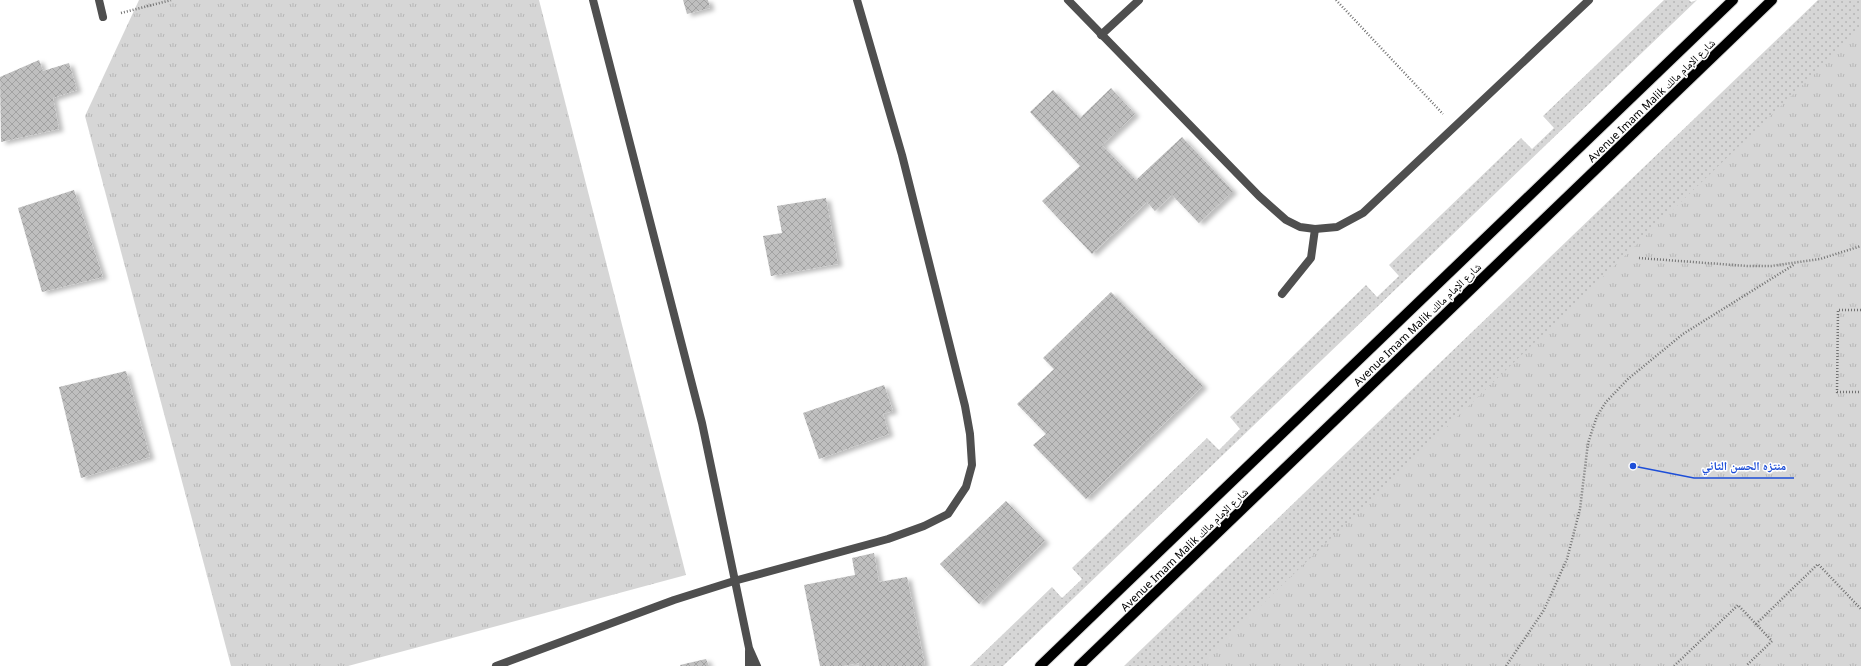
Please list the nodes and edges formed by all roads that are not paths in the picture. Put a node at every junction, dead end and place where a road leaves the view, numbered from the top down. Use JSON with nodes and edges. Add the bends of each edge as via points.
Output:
{"nodes":[{"id":1,"x":99,"y":0,"type":"edge"},
{"id":2,"x":593,"y":0,"type":"edge"},
{"id":3,"x":857,"y":0,"type":"edge"},
{"id":4,"x":1068,"y":0,"type":"edge"},
{"id":5,"x":1139,"y":0,"type":"edge"},
{"id":6,"x":1589,"y":0,"type":"edge"},
{"id":7,"x":1733,"y":0,"type":"edge"},
{"id":8,"x":1772,"y":0,"type":"edge"},
{"id":9,"x":103,"y":17,"type":"road end"},
{"id":10,"x":1102,"y":35,"type":"junction"},
{"id":11,"x":1315,"y":229,"type":"junction"},
{"id":12,"x":1282,"y":294,"type":"dead end"},
{"id":13,"x":734,"y":581,"type":"junction"},
{"id":14,"x":749,"y":648,"type":"junction"},
{"id":15,"x":497,"y":666,"type":"edge"},
{"id":16,"x":749,"y":666,"type":"edge"},
{"id":17,"x":757,"y":666,"type":"edge"},
{"id":18,"x":1040,"y":666,"type":"edge"},
{"id":19,"x":1079,"y":666,"type":"edge"}],
"edges":[{"from":1,"to":9,"type":"street"},
{"from":2,"to":13,"type":"street","via":[[689,370]]},
{"from":3,"to":13,"type":"street","via":[[902,155],[965,406],[972,465],[966,487],[948,514],[924,526],[880,541]]},
{"from":4,"to":10,"type":"street"},
{"from":5,"to":10,"type":"street"},
{"from":6,"to":11,"type":"street","via":[[1363,212],[1337,227]]},
{"from":7,"to":18,"type":"main road","name":"Avenue Imam Malik شارع الإمام مالك"},
{"from":8,"to":19,"type":"main road","name":"Avenue Imam Malik شارع الإمام مالك"},
{"from":10,"to":11,"type":"street","via":[[1264,200],[1286,220],[1300,227]]},
{"from":11,"to":12,"type":"street","via":[[1310,258]]},
{"from":13,"to":14,"type":"street"},
{"from":13,"to":15,"type":"street","via":[[674,600]]},
{"from":14,"to":16,"type":"street"},
{"from":14,"to":17,"type":"street"}]}
